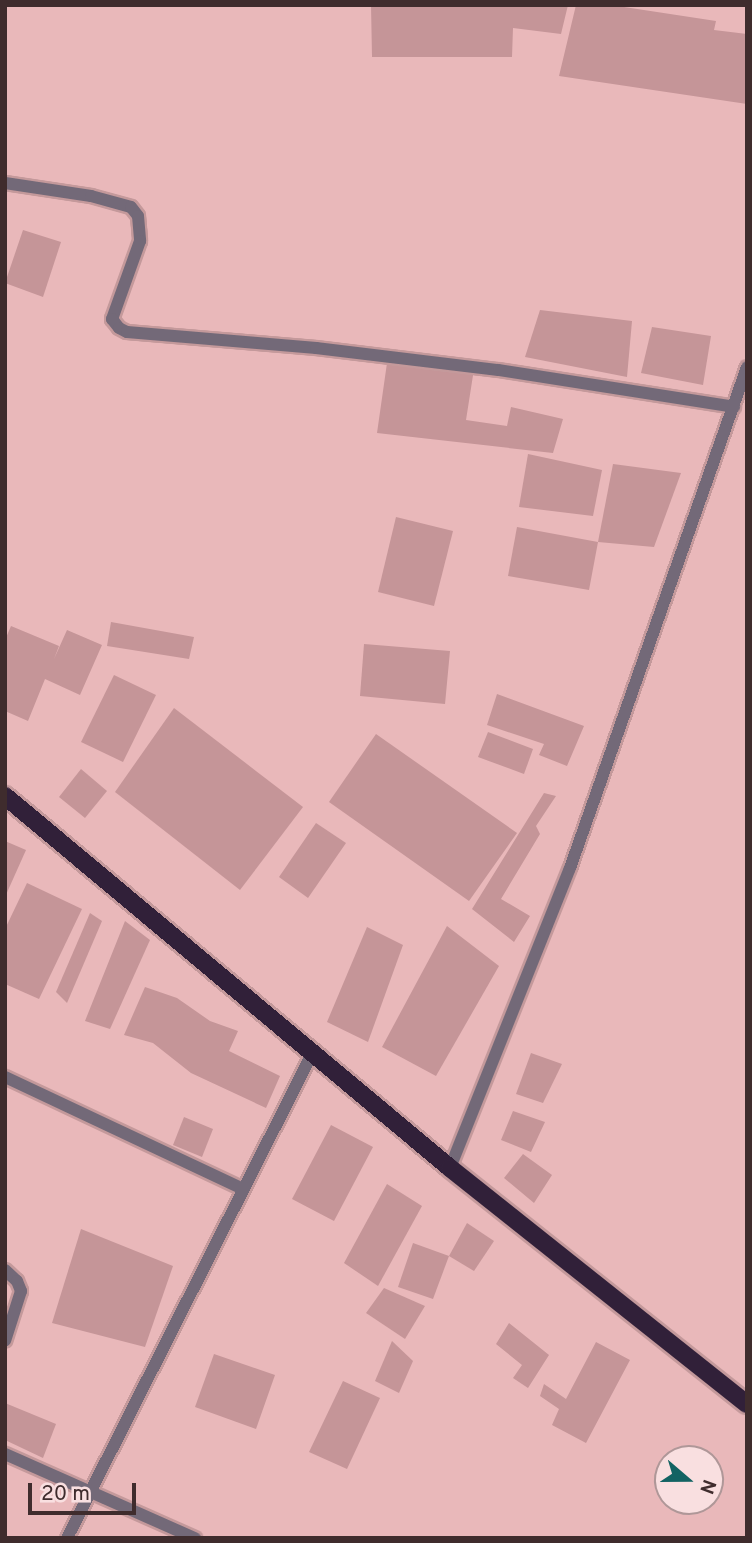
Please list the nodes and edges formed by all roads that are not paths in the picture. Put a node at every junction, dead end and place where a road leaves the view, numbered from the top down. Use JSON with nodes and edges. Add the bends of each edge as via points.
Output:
{"nodes":[{"id":1,"x":5,"y":183,"type":"edge"},
{"id":2,"x":747,"y":367,"type":"edge"},
{"id":3,"x":734,"y":407,"type":"junction"},
{"id":4,"x":5,"y":796,"type":"edge"},
{"id":5,"x":312,"y":1054,"type":"junction"},
{"id":6,"x":5,"y":1077,"type":"edge"},
{"id":7,"x":450,"y":1168,"type":"junction"},
{"id":8,"x":243,"y":1189,"type":"junction"},
{"id":9,"x":5,"y":1270,"type":"edge"},
{"id":10,"x":5,"y":1341,"type":"edge"},
{"id":11,"x":747,"y":1404,"type":"edge"},
{"id":12,"x":5,"y":1454,"type":"edge"},
{"id":13,"x":89,"y":1490,"type":"junction"},
{"id":14,"x":67,"y":1538,"type":"edge"},
{"id":15,"x":195,"y":1538,"type":"edge"}],
"edges":[{"from":1,"to":3,"type":"street","via":[[131,207],[138,216],[140,241],[112,319],[127,332],[499,370]]},
{"from":2,"to":3,"type":"street"},
{"from":3,"to":7,"type":"street","via":[[570,868]]},
{"from":4,"to":5,"type":"main road"},
{"from":5,"to":7,"type":"main road"},
{"from":5,"to":8,"type":"street"},
{"from":6,"to":8,"type":"street"},
{"from":7,"to":11,"type":"main road"},
{"from":8,"to":13,"type":"street"},
{"from":9,"to":10,"type":"street","via":[[21,1292]]},
{"from":12,"to":13,"type":"street"},
{"from":13,"to":14,"type":"street"},
{"from":13,"to":15,"type":"street"}]}
